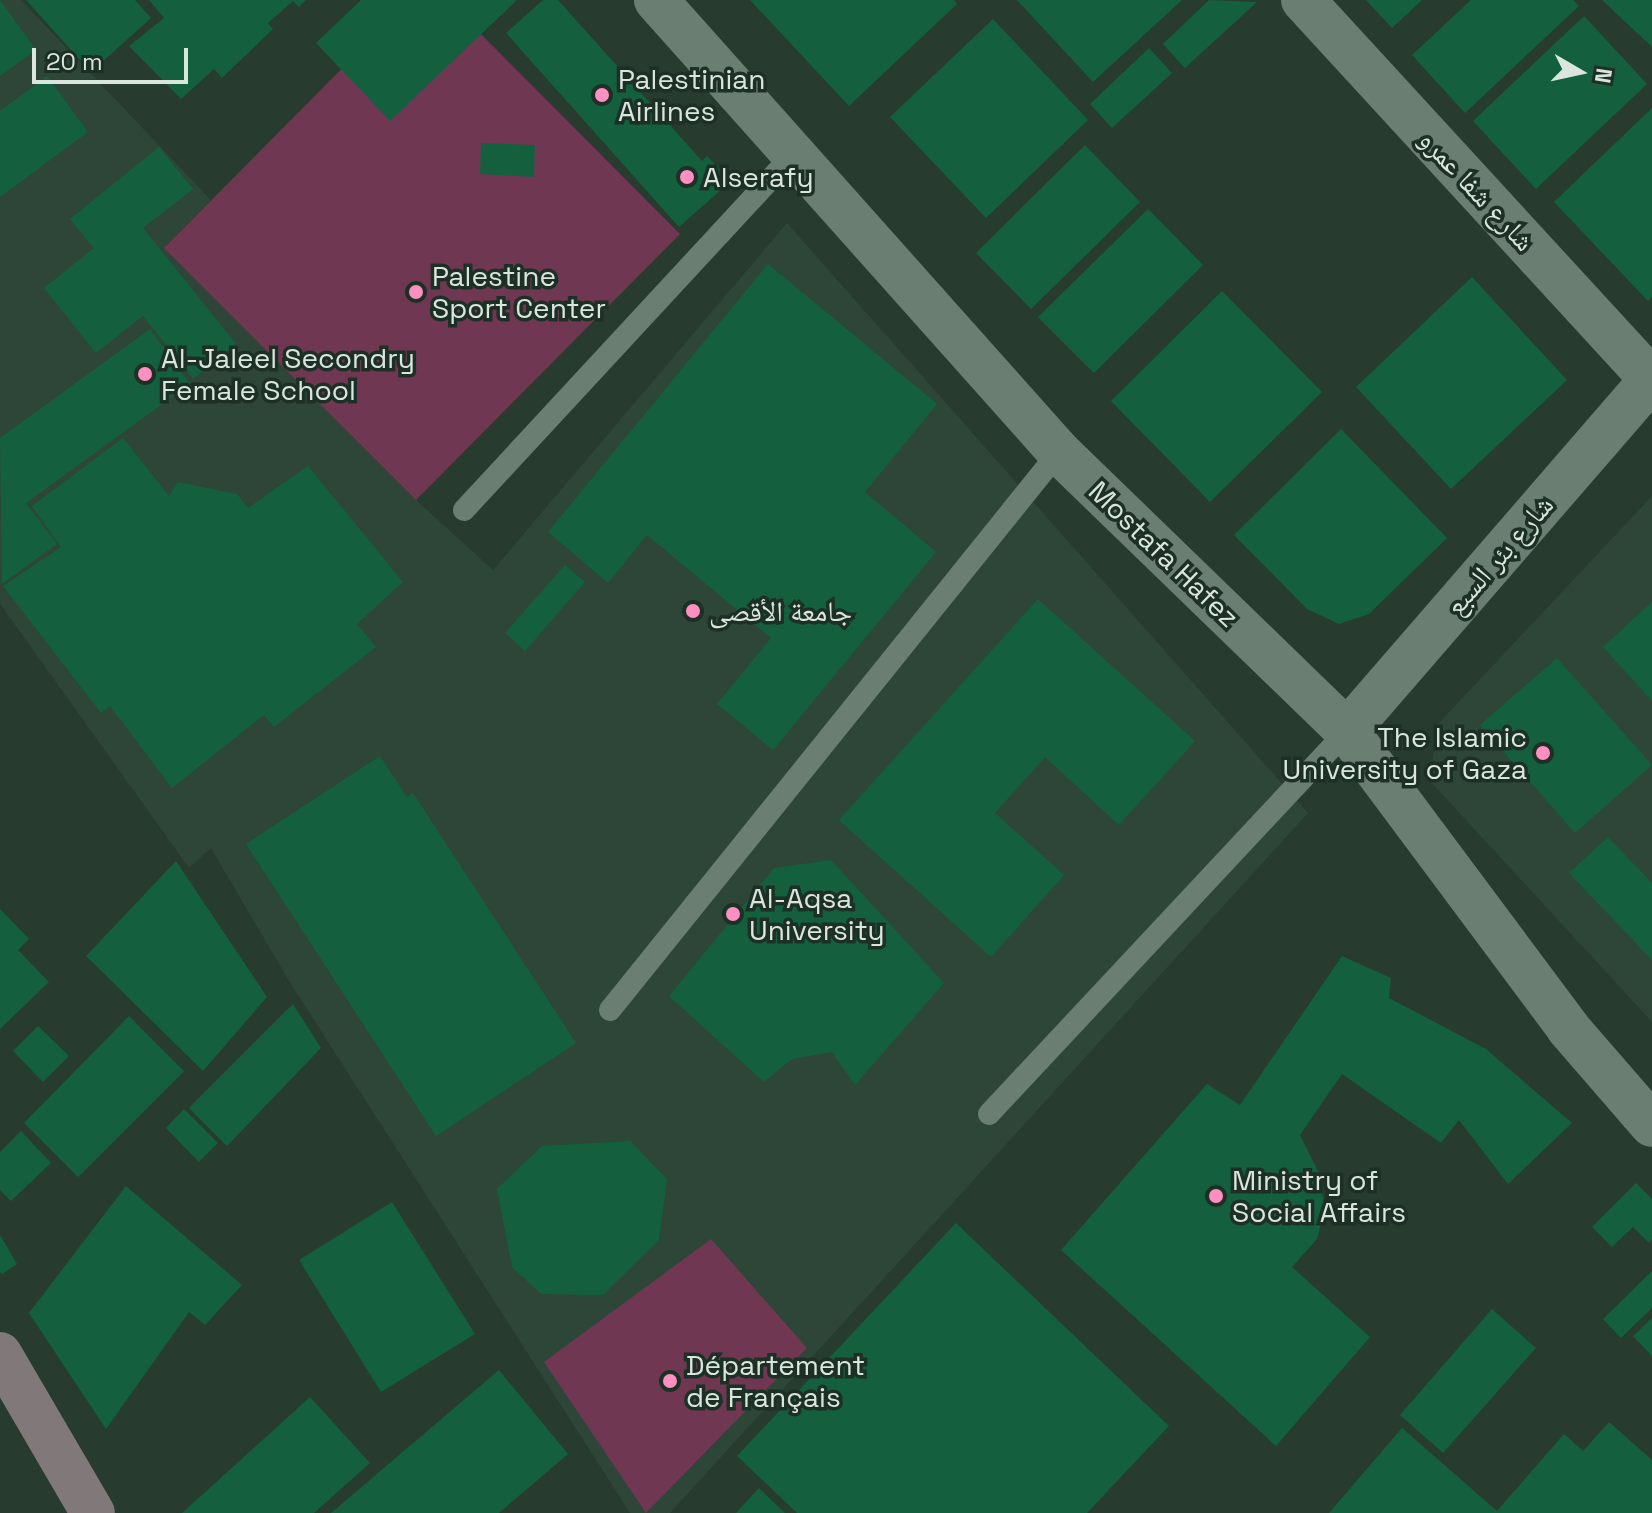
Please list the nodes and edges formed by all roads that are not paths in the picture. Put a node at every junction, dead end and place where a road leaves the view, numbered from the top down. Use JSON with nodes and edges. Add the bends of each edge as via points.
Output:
{"nodes":[{"id":1,"x":656,"y":0,"type":"edge"},
{"id":2,"x":1303,"y":0,"type":"edge"},
{"id":3,"x":791,"y":157,"type":"junction"},
{"id":4,"x":1652,"y":379,"type":"edge"},
{"id":5,"x":1059,"y":452,"type":"junction"},
{"id":6,"x":464,"y":510,"type":"dead end"},
{"id":7,"x":1347,"y":731,"type":"junction"},
{"id":8,"x":610,"y":1010,"type":"dead end"},
{"id":9,"x":989,"y":1114,"type":"dead end"},
{"id":10,"x":1652,"y":1125,"type":"edge"},
{"id":11,"x":0,"y":1354,"type":"edge"},
{"id":12,"x":93,"y":1513,"type":"edge"}],
"edges":[{"from":1,"to":3,"type":"street","name":"Mostafa Hafez"},
{"from":2,"to":4,"type":"street","name":"شارع شفا عمرو"},
{"from":3,"to":5,"type":"street","name":"Mostafa Hafez"},
{"from":3,"to":6,"type":"lane"},
{"from":4,"to":7,"type":"street","name":"شارع بئر السبع"},
{"from":5,"to":7,"type":"street","name":"Mostafa Hafez"},
{"from":5,"to":8,"type":"lane"},
{"from":7,"to":9,"type":"lane"},
{"from":7,"to":10,"type":"street","name":"Mostafa Hafez","via":[[1568,1028]]},
{"from":11,"to":12,"type":"main road"}]}
